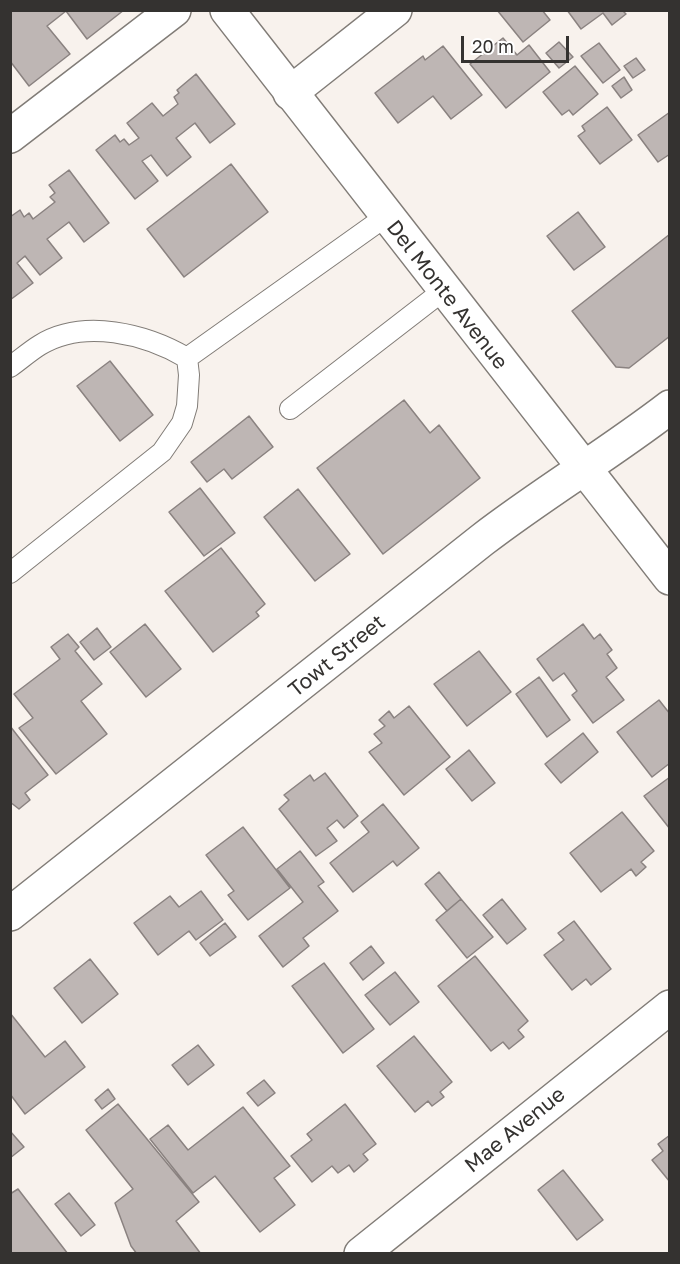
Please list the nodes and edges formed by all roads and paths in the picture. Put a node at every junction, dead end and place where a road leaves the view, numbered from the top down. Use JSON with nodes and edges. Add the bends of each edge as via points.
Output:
{"nodes":[{"id":1,"x":174,"y":10,"type":"edge"},
{"id":2,"x":227,"y":10,"type":"edge"},
{"id":3,"x":395,"y":10,"type":"edge"},
{"id":4,"x":290,"y":93,"type":"junction"},
{"id":5,"x":10,"y":136,"type":"edge"},
{"id":6,"x":385,"y":217,"type":"junction"},
{"id":7,"x":444,"y":290,"type":"junction"},
{"id":8,"x":187,"y":358,"type":"junction"},
{"id":9,"x":10,"y":367,"type":"edge"},
{"id":10,"x":669,"y":407,"type":"edge"},
{"id":11,"x":290,"y":409,"type":"dead end"},
{"id":12,"x":584,"y":470,"type":"junction"},
{"id":13,"x":10,"y":573,"type":"edge"},
{"id":14,"x":669,"y":578,"type":"edge"},
{"id":15,"x":10,"y":914,"type":"edge"},
{"id":16,"x":669,"y":1007,"type":"edge"},
{"id":17,"x":361,"y":1254,"type":"edge"}],
"edges":[{"from":1,"to":5,"type":"street"},
{"from":2,"to":4,"type":"street","name":"Del Monte Avenue"},
{"from":3,"to":4,"type":"street"},
{"from":4,"to":6,"type":"street","name":"Del Monte Avenue"},
{"from":6,"to":7,"type":"street","name":"Del Monte Avenue"},
{"from":6,"to":8,"type":"lane"},
{"from":7,"to":11,"type":"lane"},
{"from":7,"to":12,"type":"street","name":"Del Monte Avenue"},
{"from":8,"to":9,"type":"lane","via":[[145,339],[76,333],[41,344]]},
{"from":8,"to":13,"type":"lane","via":[[187,406],[182,423],[162,452]]},
{"from":10,"to":12,"type":"street","name":"Towt Street"},
{"from":12,"to":14,"type":"street","name":"Del Monte Avenue"},
{"from":12,"to":15,"type":"street","name":"Towt Street","via":[[490,534]]},
{"from":16,"to":17,"type":"street","name":"Mae Avenue"}]}
